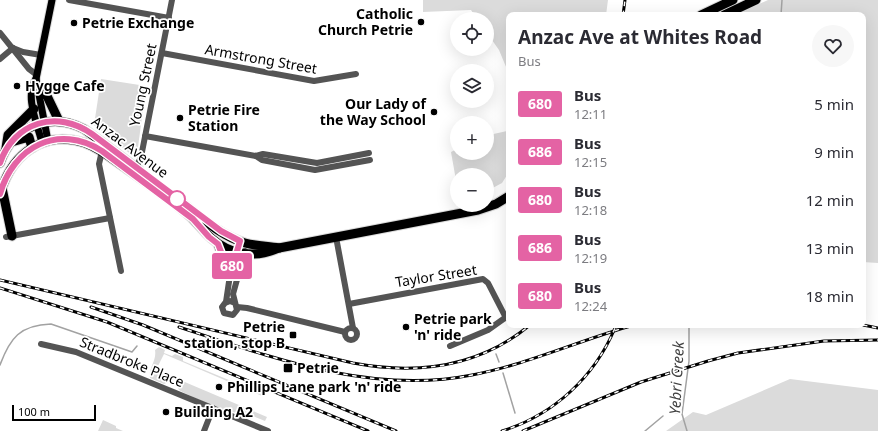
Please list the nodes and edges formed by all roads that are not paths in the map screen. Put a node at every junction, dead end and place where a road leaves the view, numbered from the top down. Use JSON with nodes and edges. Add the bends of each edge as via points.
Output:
{"nodes":[{"id":1,"x":52,"y":0,"type":"edge"},
{"id":2,"x":69,"y":0,"type":"edge"},
{"id":3,"x":172,"y":0,"type":"edge"},
{"id":4,"x":733,"y":0,"type":"edge"},
{"id":5,"x":756,"y":0,"type":"edge"},
{"id":6,"x":707,"y":12,"type":"edge"},
{"id":7,"x":730,"y":12,"type":"edge"},
{"id":8,"x":169,"y":18,"type":"junction"},
{"id":9,"x":0,"y":33,"type":"edge"},
{"id":10,"x":13,"y":48,"type":"junction"},
{"id":11,"x":162,"y":54,"type":"junction"},
{"id":12,"x":41,"y":55,"type":"junction"},
{"id":13,"x":0,"y":59,"type":"edge"},
{"id":14,"x":356,"y":74,"type":"dead end"},
{"id":15,"x":37,"y":77,"type":"junction"},
{"id":16,"x":39,"y":90,"type":"junction"},
{"id":17,"x":34,"y":109,"type":"junction"},
{"id":18,"x":59,"y":121,"type":"junction"},
{"id":19,"x":41,"y":123,"type":"junction"},
{"id":20,"x":145,"y":136,"type":"junction"},
{"id":21,"x":45,"y":142,"type":"junction"},
{"id":22,"x":9,"y":144,"type":"junction"},
{"id":23,"x":32,"y":148,"type":"junction"},
{"id":24,"x":102,"y":151,"type":"junction"},
{"id":25,"x":370,"y":157,"type":"dead end"},
{"id":26,"x":0,"y":163,"type":"edge"},
{"id":27,"x":134,"y":170,"type":"junction"},
{"id":28,"x":1,"y":191,"type":"edge"},
{"id":29,"x":506,"y":198,"type":"edge"},
{"id":30,"x":110,"y":218,"type":"junction"},
{"id":31,"x":9,"y":236,"type":"joint"},
{"id":32,"x":336,"y":237,"type":"junction"},
{"id":33,"x":244,"y":242,"type":"junction"},
{"id":34,"x":218,"y":244,"type":"junction"},
{"id":35,"x":279,"y":248,"type":"junction"},
{"id":36,"x":240,"y":252,"type":"junction"},
{"id":37,"x":121,"y":271,"type":"dead end"},
{"id":38,"x":230,"y":275,"type":"junction"},
{"id":39,"x":226,"y":302,"type":"junction"},
{"id":40,"x":349,"y":304,"type":"junction"},
{"id":41,"x":236,"y":305,"type":"junction"},
{"id":42,"x":506,"y":315,"type":"edge"},
{"id":43,"x":506,"y":318,"type":"edge"},
{"id":44,"x":353,"y":328,"type":"junction"},
{"id":45,"x":345,"y":332,"type":"junction"},
{"id":46,"x":41,"y":344,"type":"dead end"},
{"id":47,"x":450,"y":346,"type":"dead end"},
{"id":48,"x":213,"y":408,"type":"junction"},
{"id":49,"x":204,"y":431,"type":"edge"},
{"id":50,"x":268,"y":431,"type":"edge"}],
"edges":[{"from":1,"to":12,"type":"main road"},
{"from":2,"to":8,"type":"street"},
{"from":3,"to":8,"type":"street","name":"Young Street"},
{"from":4,"to":6,"type":"highway"},
{"from":5,"to":7,"type":"highway"},
{"from":8,"to":11,"type":"street","name":"Young Street"},
{"from":9,"to":10,"type":"street"},
{"from":10,"to":12,"type":"street"},
{"from":10,"to":13,"type":"street"},
{"from":10,"to":15,"type":"street"},
{"from":11,"to":14,"type":"street","name":"Armstrong Street","via":[[314,82]]},
{"from":11,"to":20,"type":"street","name":"Young Street"},
{"from":12,"to":15,"type":"main road"},
{"from":15,"to":16,"type":"main road"},
{"from":15,"to":17,"type":"main road","via":[[32,88]]},
{"from":16,"to":18,"type":"highway","via":[[47,96]]},
{"from":16,"to":19,"type":"main road"},
{"from":17,"to":19,"type":"main road"},
{"from":17,"to":22,"type":"highway","via":[[21,119],[8,135]]},
{"from":18,"to":19,"type":"highway","name":"Anzac Avenue"},
{"from":18,"to":27,"type":"highway","name":"Anzac Avenue","via":[[84,129]]},
{"from":19,"to":21,"type":"main road"},
{"from":19,"to":22,"type":"highway","via":[[25,129]]},
{"from":20,"to":25,"type":"street","via":[[256,156],[263,154],[317,163]]},
{"from":20,"to":27,"type":"street","name":"Young Street","via":[[141,157]]},
{"from":21,"to":23,"type":"highway"},
{"from":21,"to":24,"type":"highway","name":"Anzac Avenue","via":[[75,140]]},
{"from":22,"to":23,"type":"highway","via":[[27,137],[31,140]]},
{"from":22,"to":26,"type":"highway"},
{"from":23,"to":28,"type":"highway","via":[[13,164]]},
{"from":24,"to":27,"type":"highway","name":"Anzac Avenue"},
{"from":24,"to":30,"type":"street","via":[[99,164]]},
{"from":27,"to":33,"type":"highway","name":"Anzac Avenue","via":[[221,231]]},
{"from":27,"to":34,"type":"highway","name":"Anzac Avenue"},
{"from":28,"to":31,"type":"highway"},
{"from":29,"to":32,"type":"highway","name":"Anzac Avenue","via":[[478,210]]},
{"from":30,"to":31,"type":"street"},
{"from":30,"to":37,"type":"street"},
{"from":32,"to":35,"type":"highway","name":"Anzac Avenue"},
{"from":32,"to":40,"type":"street"},
{"from":33,"to":35,"type":"highway","name":"Anzac Avenue"},
{"from":33,"to":36,"type":"street"},
{"from":34,"to":36,"type":"highway","name":"Anzac Avenue"},
{"from":34,"to":38,"type":"highway"},
{"from":35,"to":36,"type":"highway","name":"Anzac Avenue","via":[[262,253]]},
{"from":36,"to":38,"type":"street"},
{"from":36,"to":41,"type":"street","via":[[234,290]]},
{"from":38,"to":39,"type":"street"},
{"from":39,"to":41,"type":"street","via":[[230,301]]},
{"from":39,"to":41,"type":"street","via":[[222,309],[230,316],[234,314]]},
{"from":40,"to":42,"type":"street","name":"Taylor Street","via":[[483,279],[488,283]]},
{"from":40,"to":44,"type":"street"},
{"from":41,"to":45,"type":"street"},
{"from":43,"to":47,"type":"street","via":[[488,330]]},
{"from":44,"to":45,"type":"street"},
{"from":44,"to":45,"type":"street","via":[[358,333],[353,340],[346,338]]},
{"from":46,"to":48,"type":"street","name":"Stradbroke Place","via":[[76,352]]},
{"from":48,"to":49,"type":"street"},
{"from":48,"to":50,"type":"street","name":"Stradbroke Place"}]}
